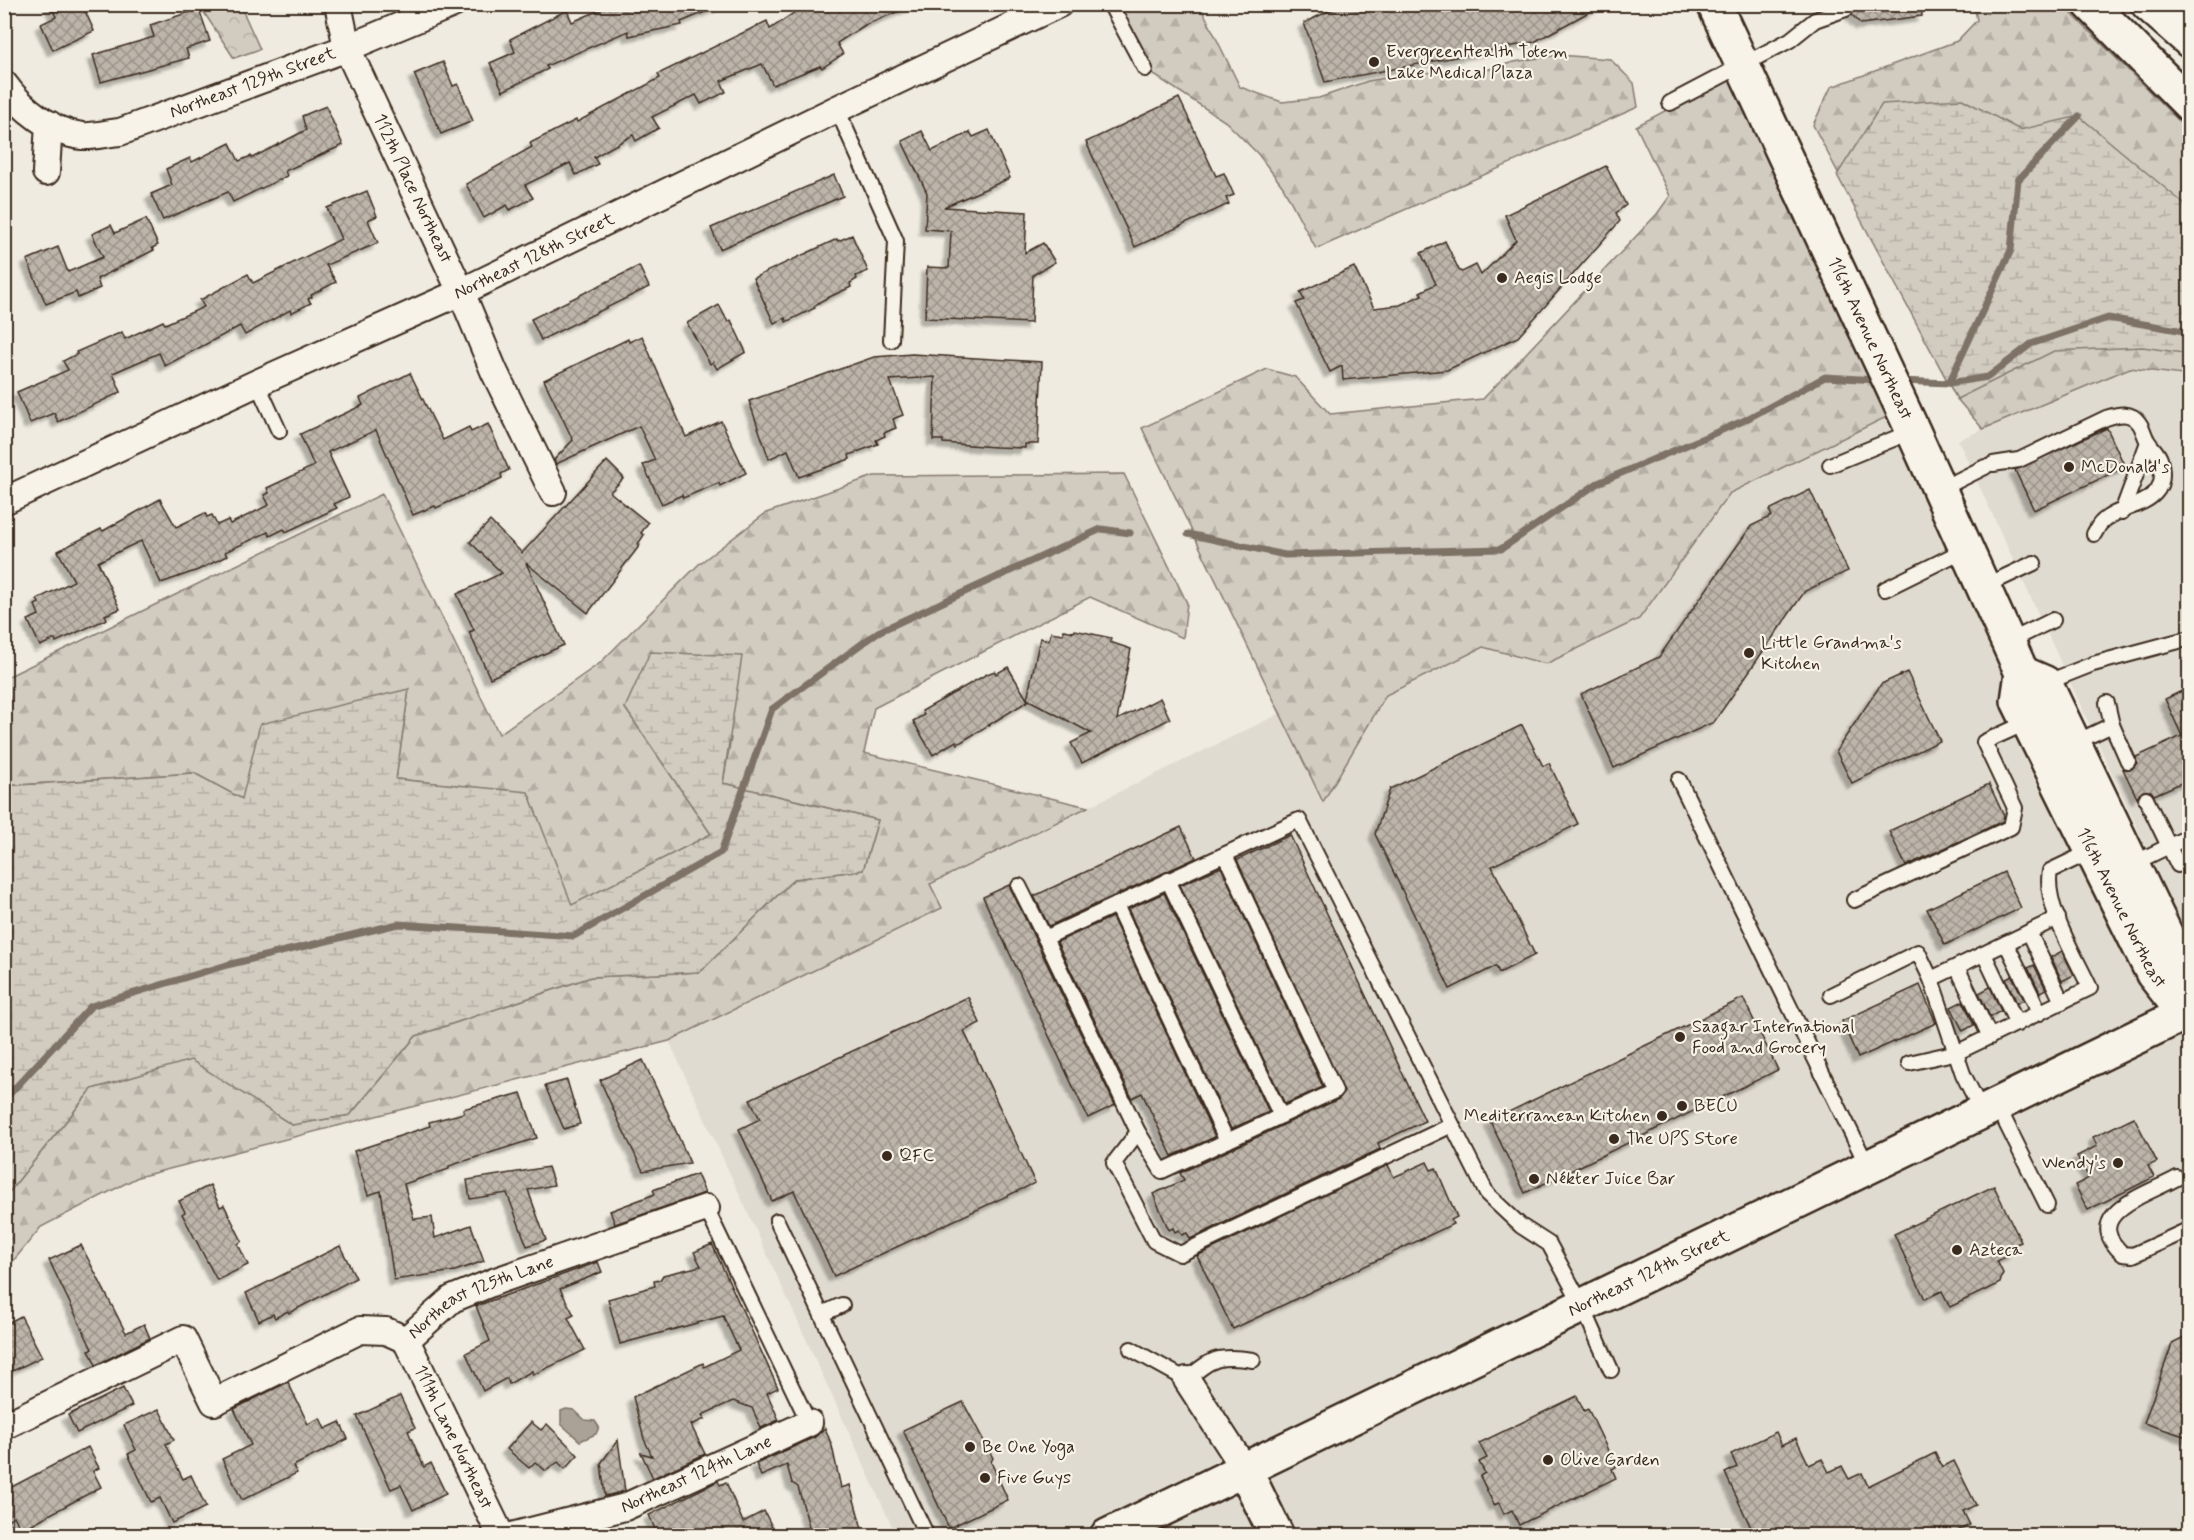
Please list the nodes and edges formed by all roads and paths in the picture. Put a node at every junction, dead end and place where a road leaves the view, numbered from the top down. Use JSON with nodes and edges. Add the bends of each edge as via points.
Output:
{"nodes":[{"id":1,"x":338,"y":4,"type":"edge"},
{"id":2,"x":453,"y":4,"type":"edge"},
{"id":3,"x":1059,"y":4,"type":"edge"},
{"id":4,"x":1110,"y":4,"type":"edge"},
{"id":5,"x":1714,"y":4,"type":"edge"},
{"id":6,"x":2090,"y":4,"type":"edge"},
{"id":7,"x":2148,"y":4,"type":"edge"},
{"id":8,"x":1846,"y":9,"type":"dead end"},
{"id":9,"x":2190,"y":41,"type":"edge"},
{"id":10,"x":347,"y":48,"type":"junction"},
{"id":11,"x":1145,"y":69,"type":"dead end"},
{"id":12,"x":1746,"y":72,"type":"junction"},
{"id":13,"x":4,"y":84,"type":"edge"},
{"id":14,"x":1670,"y":103,"type":"dead end"},
{"id":15,"x":2190,"y":105,"type":"edge"},
{"id":16,"x":837,"y":109,"type":"junction"},
{"id":17,"x":49,"y":124,"type":"junction"},
{"id":18,"x":46,"y":172,"type":"dead end"},
{"id":19,"x":461,"y":292,"type":"junction"},
{"id":20,"x":891,"y":340,"type":"dead end"},
{"id":21,"x":257,"y":383,"type":"junction"},
{"id":22,"x":1912,"y":428,"type":"junction"},
{"id":23,"x":279,"y":431,"type":"dead end"},
{"id":24,"x":2148,"y":442,"type":"junction"},
{"id":25,"x":1830,"y":465,"type":"dead end"},
{"id":26,"x":1938,"y":490,"type":"junction"},
{"id":27,"x":553,"y":492,"type":"dead end"},
{"id":28,"x":4,"y":501,"type":"edge"},
{"id":29,"x":2122,"y":512,"type":"junction"},
{"id":30,"x":2094,"y":534,"type":"dead end"},
{"id":31,"x":1966,"y":549,"type":"junction"},
{"id":32,"x":2034,"y":563,"type":"dead end"},
{"id":33,"x":1983,"y":587,"type":"junction"},
{"id":34,"x":1885,"y":589,"type":"dead end"},
{"id":35,"x":2053,"y":620,"type":"dead end"},
{"id":36,"x":2190,"y":638,"type":"edge"},
{"id":37,"x":2008,"y":642,"type":"junction"},
{"id":38,"x":2034,"y":678,"type":"junction"},
{"id":39,"x":2107,"y":703,"type":"dead end"},
{"id":40,"x":2028,"y":722,"type":"junction"},
{"id":41,"x":2112,"y":725,"type":"junction"},
{"id":42,"x":2074,"y":743,"type":"junction"},
{"id":43,"x":2128,"y":761,"type":"dead end"},
{"id":44,"x":1679,"y":780,"type":"dead end"},
{"id":45,"x":2146,"y":799,"type":"dead end"},
{"id":46,"x":2190,"y":836,"type":"edge"},
{"id":47,"x":2167,"y":847,"type":"junction"},
{"id":48,"x":2092,"y":851,"type":"junction"},
{"id":49,"x":1225,"y":855,"type":"junction"},
{"id":50,"x":2132,"y":864,"type":"junction"},
{"id":51,"x":2178,"y":865,"type":"dead end"},
{"id":52,"x":1168,"y":880,"type":"junction"},
{"id":53,"x":1019,"y":886,"type":"dead end"},
{"id":54,"x":1854,"y":900,"type":"dead end"},
{"id":55,"x":1116,"y":905,"type":"junction"},
{"id":56,"x":2058,"y":918,"type":"junction"},
{"id":57,"x":2029,"y":932,"type":"junction"},
{"id":58,"x":1045,"y":938,"type":"junction"},
{"id":59,"x":2006,"y":943,"type":"junction"},
{"id":60,"x":1984,"y":954,"type":"junction"},
{"id":61,"x":1957,"y":967,"type":"junction"},
{"id":62,"x":1931,"y":980,"type":"junction"},
{"id":63,"x":1831,"y":995,"type":"dead end"},
{"id":64,"x":2062,"y":1002,"type":"junction"},
{"id":65,"x":2040,"y":1013,"type":"junction"},
{"id":66,"x":2188,"y":1016,"type":"edge"},
{"id":67,"x":2017,"y":1024,"type":"junction"},
{"id":68,"x":1990,"y":1037,"type":"junction"},
{"id":69,"x":1958,"y":1052,"type":"junction"},
{"id":70,"x":1909,"y":1063,"type":"dead end"},
{"id":71,"x":1988,"y":1107,"type":"junction"},
{"id":72,"x":1281,"y":1116,"type":"junction"},
{"id":73,"x":1452,"y":1125,"type":"junction"},
{"id":74,"x":1138,"y":1132,"type":"junction"},
{"id":75,"x":1227,"y":1141,"type":"junction"},
{"id":76,"x":1867,"y":1165,"type":"junction"},
{"id":77,"x":2176,"y":1178,"type":"dead end"},
{"id":78,"x":2047,"y":1205,"type":"dead end"},
{"id":79,"x":706,"y":1208,"type":"joint"},
{"id":80,"x":777,"y":1221,"type":"dead end"},
{"id":81,"x":2190,"y":1229,"type":"edge"},
{"id":82,"x":842,"y":1305,"type":"dead end"},
{"id":83,"x":1582,"y":1305,"type":"junction"},
{"id":84,"x":822,"y":1314,"type":"junction"},
{"id":85,"x":406,"y":1340,"type":"junction"},
{"id":86,"x":1131,"y":1349,"type":"dead end"},
{"id":87,"x":1253,"y":1360,"type":"dead end"},
{"id":88,"x":1611,"y":1370,"type":"dead end"},
{"id":89,"x":1187,"y":1380,"type":"junction"},
{"id":90,"x":809,"y":1423,"type":"joint"},
{"id":91,"x":4,"y":1426,"type":"edge"},
{"id":92,"x":1244,"y":1468,"type":"junction"},
{"id":93,"x":501,"y":1536,"type":"edge"},
{"id":94,"x":512,"y":1536,"type":"edge"},
{"id":95,"x":927,"y":1536,"type":"edge"},
{"id":96,"x":1107,"y":1536,"type":"edge"},
{"id":97,"x":1277,"y":1536,"type":"edge"}],
"edges":[{"from":1,"to":10,"type":"street","name":"112th Place Northeast"},
{"from":2,"to":10,"type":"street","name":"Northeast 129th Street"},
{"from":3,"to":16,"type":"street","name":"Northeast 128th Street"},
{"from":4,"to":11,"type":"lane"},
{"from":5,"to":12,"type":"main road","name":"116th Avenue Northeast"},
{"from":6,"to":15,"type":"main road"},
{"from":7,"to":9,"type":"main road"},
{"from":8,"to":12,"type":"lane","via":[[1815,20]]},
{"from":10,"to":17,"type":"street","name":"Northeast 129th Street","via":[[120,132],[82,136]]},
{"from":10,"to":19,"type":"street","name":"112th Place Northeast"},
{"from":12,"to":14,"type":"lane"},
{"from":12,"to":22,"type":"main road","name":"116th Avenue Northeast"},
{"from":13,"to":17,"type":"street","name":"Northeast 129th Street","via":[[15,99]]},
{"from":16,"to":19,"type":"street","name":"Northeast 128th Street"},
{"from":16,"to":20,"type":"lane","via":[[896,241]]},
{"from":17,"to":18,"type":"street"},
{"from":19,"to":21,"type":"street","name":"Northeast 128th Street"},
{"from":19,"to":27,"type":"street","name":"112th Place Northeast","via":[[494,371]]},
{"from":21,"to":23,"type":"lane"},
{"from":21,"to":28,"type":"street","name":"Northeast 128th Street"},
{"from":22,"to":25,"type":"lane"},
{"from":22,"to":26,"type":"main road","name":"116th Avenue Northeast"},
{"from":24,"to":26,"type":"lane","via":[[2139,422],[2120,414],[2019,460],[1989,465]]},
{"from":24,"to":29,"type":"lane"},
{"from":24,"to":29,"type":"lane","via":[[2159,457],[2158,489],[2147,500]]},
{"from":26,"to":31,"type":"main road","name":"116th Avenue Northeast"},
{"from":29,"to":30,"type":"lane","via":[[2102,522]]},
{"from":31,"to":33,"type":"main road","name":"116th Avenue Northeast"},
{"from":31,"to":34,"type":"lane"},
{"from":32,"to":33,"type":"lane"},
{"from":33,"to":37,"type":"main road","name":"116th Avenue Northeast"},
{"from":35,"to":37,"type":"lane"},
{"from":36,"to":38,"type":"lane"},
{"from":37,"to":38,"type":"main road","name":"116th Avenue Northeast"},
{"from":38,"to":40,"type":"main road","name":"116th Avenue Northeast","via":[[2018,701]]},
{"from":38,"to":42,"type":"main road","name":"116th Avenue Northeast"},
{"from":39,"to":41,"type":"lane"},
{"from":40,"to":48,"type":"main road","name":"116th Avenue Northeast"},
{"from":40,"to":54,"type":"lane","via":[[1984,742],[2016,808],[2011,827]]},
{"from":41,"to":42,"type":"lane"},
{"from":41,"to":43,"type":"lane"},
{"from":42,"to":50,"type":"main road","name":"116th Avenue Northeast"},
{"from":44,"to":76,"type":"lane"},
{"from":45,"to":47,"type":"lane"},
{"from":46,"to":47,"type":"lane"},
{"from":47,"to":50,"type":"lane"},
{"from":47,"to":51,"type":"lane"},
{"from":48,"to":56,"type":"lane","via":[[2050,871],[2051,902]]},
{"from":48,"to":66,"type":"main road","name":"116th Avenue Northeast","via":[[2153,974]]},
{"from":49,"to":52,"type":"lane"},
{"from":49,"to":72,"type":"lane","via":[[1335,1091]]},
{"from":49,"to":73,"type":"lane","via":[[1299,820]]},
{"from":50,"to":66,"type":"main road","name":"116th Avenue Northeast","via":[[2179,962]]},
{"from":52,"to":55,"type":"lane"},
{"from":52,"to":72,"type":"lane"},
{"from":53,"to":58,"type":"lane"},
{"from":55,"to":58,"type":"lane"},
{"from":55,"to":75,"type":"lane"},
{"from":56,"to":57,"type":"lane"},
{"from":56,"to":64,"type":"lane","via":[[2090,988]]},
{"from":57,"to":59,"type":"lane"},
{"from":57,"to":64,"type":"lane"},
{"from":58,"to":74,"type":"lane"},
{"from":59,"to":60,"type":"lane"},
{"from":59,"to":65,"type":"lane"},
{"from":60,"to":61,"type":"lane"},
{"from":60,"to":67,"type":"lane"},
{"from":61,"to":62,"type":"lane"},
{"from":61,"to":68,"type":"lane"},
{"from":62,"to":63,"type":"lane","via":[[1918,952]]},
{"from":62,"to":69,"type":"lane"},
{"from":64,"to":65,"type":"lane"},
{"from":65,"to":67,"type":"lane"},
{"from":66,"to":71,"type":"main road","name":"Northeast 124th Street"},
{"from":67,"to":68,"type":"lane"},
{"from":68,"to":69,"type":"lane"},
{"from":69,"to":70,"type":"lane"},
{"from":69,"to":71,"type":"lane","via":[[1963,1074]]},
{"from":71,"to":76,"type":"main road","name":"Northeast 124th Street"},
{"from":71,"to":78,"type":"lane"},
{"from":72,"to":75,"type":"lane"},
{"from":73,"to":74,"type":"lane","via":[[1180,1254],[1154,1241],[1114,1163]]},
{"from":73,"to":83,"type":"lane","via":[[1487,1194],[1521,1226],[1549,1244]]},
{"from":74,"to":75,"type":"lane","via":[[1161,1171]]},
{"from":76,"to":83,"type":"main road","name":"Northeast 124th Street"},
{"from":77,"to":81,"type":"lane","via":[[2113,1212],[2107,1222],[2109,1235],[2123,1254],[2133,1255]]},
{"from":79,"to":85,"type":"street","name":"Northeast 125th Lane","via":[[452,1299]]},
{"from":79,"to":90,"type":"lane"},
{"from":80,"to":84,"type":"lane"},
{"from":82,"to":84,"type":"lane"},
{"from":83,"to":88,"type":"lane"},
{"from":83,"to":92,"type":"main road","name":"Northeast 124th Street"},
{"from":84,"to":95,"type":"lane"},
{"from":85,"to":91,"type":"street","name":"Northeast 125th Lane","via":[[386,1331],[360,1330],[214,1401],[183,1339]]},
{"from":85,"to":93,"type":"street","name":"111th Lane Northeast"},
{"from":86,"to":89,"type":"lane"},
{"from":87,"to":89,"type":"lane","via":[[1230,1356],[1206,1361]]},
{"from":89,"to":92,"type":"street"},
{"from":90,"to":94,"type":"street","name":"Northeast 124th Lane","via":[[625,1507]]},
{"from":92,"to":96,"type":"main road","name":"Northeast 124th Street"},
{"from":92,"to":97,"type":"main road"}]}
